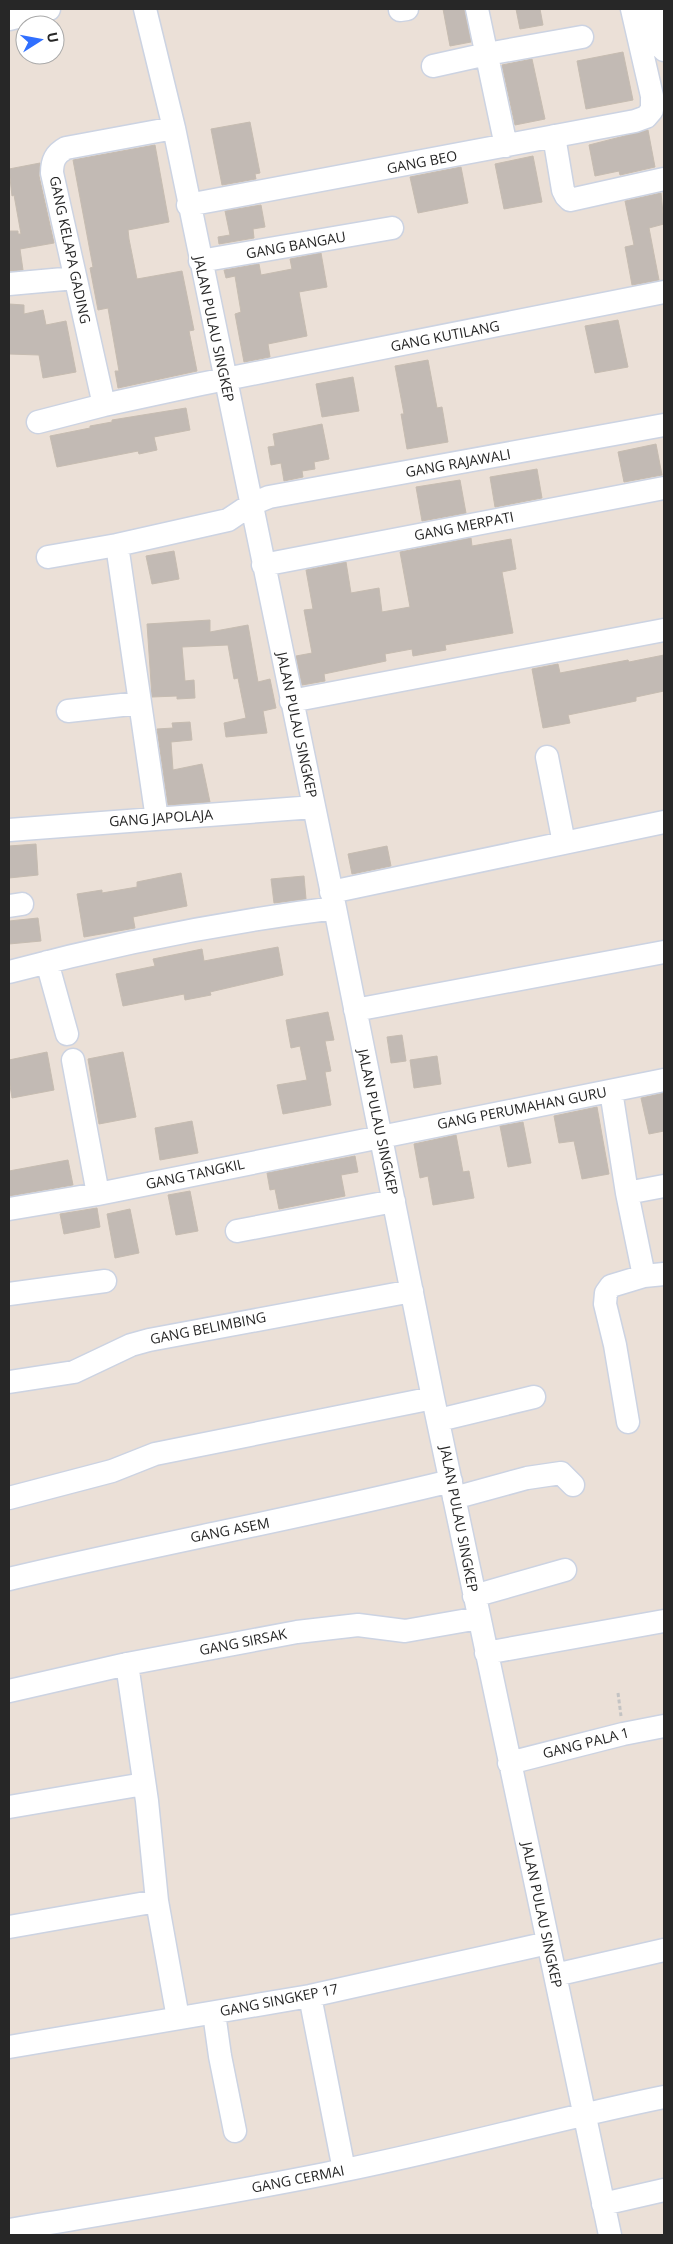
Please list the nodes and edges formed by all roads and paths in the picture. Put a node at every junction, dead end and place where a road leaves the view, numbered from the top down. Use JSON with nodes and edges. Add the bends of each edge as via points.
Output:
{"nodes":[{"id":1,"x":50,"y":9,"type":"edge"},
{"id":2,"x":145,"y":9,"type":"edge"},
{"id":3,"x":477,"y":9,"type":"edge"},
{"id":4,"x":632,"y":9,"type":"edge"},
{"id":5,"x":653,"y":9,"type":"edge"},
{"id":6,"x":9,"y":19,"type":"edge"},
{"id":7,"x":582,"y":37,"type":"dead end"},
{"id":8,"x":664,"y":50,"type":"edge"},
{"id":9,"x":487,"y":54,"type":"junction"},
{"id":10,"x":433,"y":66,"type":"dead end"},
{"id":11,"x":174,"y":128,"type":"junction"},
{"id":12,"x":554,"y":136,"type":"junction"},
{"id":13,"x":506,"y":146,"type":"junction"},
{"id":14,"x":664,"y":179,"type":"edge"},
{"id":15,"x":188,"y":205,"type":"junction"},
{"id":16,"x":392,"y":228,"type":"dead end"},
{"id":17,"x":200,"y":261,"type":"junction"},
{"id":18,"x":75,"y":278,"type":"junction"},
{"id":19,"x":9,"y":284,"type":"edge"},
{"id":20,"x":664,"y":292,"type":"edge"},
{"id":21,"x":225,"y":379,"type":"junction"},
{"id":22,"x":104,"y":405,"type":"junction"},
{"id":23,"x":38,"y":422,"type":"dead end"},
{"id":24,"x":664,"y":425,"type":"edge"},
{"id":25,"x":664,"y":488,"type":"edge"},
{"id":26,"x":252,"y":504,"type":"junction"},
{"id":27,"x":117,"y":545,"type":"junction"},
{"id":28,"x":48,"y":557,"type":"dead end"},
{"id":29,"x":263,"y":565,"type":"junction"},
{"id":30,"x":664,"y":630,"type":"edge"},
{"id":31,"x":291,"y":701,"type":"junction"},
{"id":32,"x":140,"y":703,"type":"junction"},
{"id":33,"x":68,"y":710,"type":"dead end"},
{"id":34,"x":547,"y":757,"type":"dead end"},
{"id":35,"x":314,"y":807,"type":"junction"},
{"id":36,"x":157,"y":819,"type":"junction"},
{"id":37,"x":664,"y":822,"type":"edge"},
{"id":38,"x":9,"y":830,"type":"edge"},
{"id":39,"x":564,"y":843,"type":"junction"},
{"id":40,"x":333,"y":900,"type":"junction"},
{"id":41,"x":664,"y":952,"type":"edge"},
{"id":42,"x":47,"y":962,"type":"junction"},
{"id":43,"x":9,"y":972,"type":"edge"},
{"id":44,"x":354,"y":1006,"type":"junction"},
{"id":45,"x":67,"y":1034,"type":"dead end"},
{"id":46,"x":73,"y":1060,"type":"dead end"},
{"id":47,"x":664,"y":1080,"type":"edge"},
{"id":48,"x":611,"y":1090,"type":"junction"},
{"id":49,"x":381,"y":1136,"type":"junction"},
{"id":50,"x":664,"y":1186,"type":"edge"},
{"id":51,"x":627,"y":1193,"type":"junction"},
{"id":52,"x":98,"y":1194,"type":"junction"},
{"id":53,"x":394,"y":1201,"type":"junction"},
{"id":54,"x":9,"y":1209,"type":"edge"},
{"id":55,"x":237,"y":1231,"type":"dead end"},
{"id":56,"x":654,"y":1275,"type":"edge"},
{"id":57,"x":105,"y":1281,"type":"dead end"},
{"id":58,"x":412,"y":1291,"type":"junction"},
{"id":59,"x":9,"y":1294,"type":"edge"},
{"id":60,"x":9,"y":1382,"type":"edge"},
{"id":61,"x":534,"y":1397,"type":"dead end"},
{"id":62,"x":433,"y":1398,"type":"junction"},
{"id":63,"x":439,"y":1420,"type":"junction"},
{"id":64,"x":628,"y":1422,"type":"dead end"},
{"id":65,"x":573,"y":1486,"type":"dead end"},
{"id":66,"x":453,"y":1489,"type":"junction"},
{"id":67,"x":9,"y":1498,"type":"edge"},
{"id":68,"x":565,"y":1570,"type":"dead end"},
{"id":69,"x":9,"y":1579,"type":"edge"},
{"id":70,"x":474,"y":1596,"type":"junction"},
{"id":71,"x":479,"y":1618,"type":"junction"},
{"id":72,"x":664,"y":1621,"type":"edge"},
{"id":73,"x":486,"y":1653,"type":"junction"},
{"id":74,"x":127,"y":1664,"type":"junction"},
{"id":75,"x":9,"y":1691,"type":"edge"},
{"id":76,"x":664,"y":1726,"type":"edge"},
{"id":77,"x":509,"y":1763,"type":"junction"},
{"id":78,"x":144,"y":1784,"type":"junction"},
{"id":79,"x":9,"y":1807,"type":"edge"},
{"id":80,"x":157,"y":1901,"type":"junction"},
{"id":81,"x":9,"y":1927,"type":"edge"},
{"id":82,"x":548,"y":1943,"type":"junction"},
{"id":83,"x":664,"y":1950,"type":"edge"},
{"id":84,"x":555,"y":1976,"type":"junction"},
{"id":85,"x":310,"y":1996,"type":"junction"},
{"id":86,"x":214,"y":2013,"type":"junction"},
{"id":87,"x":178,"y":2018,"type":"junction"},
{"id":88,"x":9,"y":2047,"type":"edge"},
{"id":89,"x":664,"y":2097,"type":"edge"},
{"id":90,"x":585,"y":2113,"type":"junction"},
{"id":91,"x":235,"y":2131,"type":"dead end"},
{"id":92,"x":344,"y":2170,"type":"junction"},
{"id":93,"x":664,"y":2190,"type":"edge"},
{"id":94,"x":603,"y":2204,"type":"junction"},
{"id":95,"x":9,"y":2230,"type":"edge"},
{"id":96,"x":610,"y":2235,"type":"edge"}],
"edges":[{"from":1,"to":6,"type":"street"},
{"from":2,"to":11,"type":"street","name":"JALAN PULAU SINGKEP"},
{"from":3,"to":9,"type":"street"},
{"from":4,"to":12,"type":"street","name":"GANG BEO","via":[[652,96],[652,110],[646,117],[635,121]]},
{"from":5,"to":8,"type":"street","via":[[660,46]]},
{"from":7,"to":9,"type":"street"},
{"from":9,"to":10,"type":"street"},
{"from":9,"to":13,"type":"street"},
{"from":11,"to":15,"type":"street","name":"JALAN PULAU SINGKEP"},
{"from":11,"to":18,"type":"street","name":"GANG KELAPA GADING","via":[[66,148],[58,153],[52,164],[52,173]]},
{"from":12,"to":13,"type":"street","name":"GANG BEO"},
{"from":12,"to":14,"type":"street","via":[[563,190],[570,200]]},
{"from":13,"to":15,"type":"street","name":"GANG BEO"},
{"from":15,"to":17,"type":"street","name":"JALAN PULAU SINGKEP"},
{"from":16,"to":17,"type":"street","name":"GANG BANGAU"},
{"from":17,"to":21,"type":"street","name":"JALAN PULAU SINGKEP"},
{"from":18,"to":19,"type":"street"},
{"from":18,"to":22,"type":"street","name":"GANG KELAPA GADING"},
{"from":20,"to":21,"type":"street","name":"GANG KUTILANG"},
{"from":21,"to":22,"type":"street","name":"GANG KUTILANG"},
{"from":21,"to":26,"type":"street","name":"JALAN PULAU SINGKEP"},
{"from":22,"to":23,"type":"street","name":"GANG KUTILANG"},
{"from":24,"to":26,"type":"street","name":"GANG RAJAWALI","via":[[269,497]]},
{"from":25,"to":29,"type":"street","name":"GANG MERPATI"},
{"from":26,"to":27,"type":"street","name":"GANG RAJAWALI","via":[[228,520]]},
{"from":26,"to":29,"type":"street","name":"JALAN PULAU SINGKEP"},
{"from":27,"to":28,"type":"street","name":"GANG RAJAWALI"},
{"from":27,"to":32,"type":"street"},
{"from":29,"to":31,"type":"street","name":"JALAN PULAU SINGKEP"},
{"from":30,"to":31,"type":"street"},
{"from":31,"to":35,"type":"street","name":"JALAN PULAU SINGKEP"},
{"from":32,"to":33,"type":"street"},
{"from":32,"to":36,"type":"street"},
{"from":34,"to":39,"type":"street"},
{"from":35,"to":36,"type":"street","name":"GANG JAPOLAJA"},
{"from":35,"to":40,"type":"street","name":"JALAN PULAU SINGKEP"},
{"from":36,"to":38,"type":"street","name":"GANG JAPOLAJA"},
{"from":37,"to":39,"type":"street"},
{"from":39,"to":40,"type":"street"},
{"from":40,"to":42,"type":"street"},
{"from":40,"to":44,"type":"street","name":"JALAN PULAU SINGKEP"},
{"from":41,"to":44,"type":"street"},
{"from":42,"to":43,"type":"street"},
{"from":42,"to":45,"type":"street"},
{"from":44,"to":49,"type":"street","name":"JALAN PULAU SINGKEP"},
{"from":46,"to":52,"type":"street"},
{"from":47,"to":48,"type":"street","name":"GANG PERUMAHAN GURU"},
{"from":48,"to":49,"type":"street","name":"GANG PERUMAHAN GURU"},
{"from":48,"to":51,"type":"street"},
{"from":49,"to":52,"type":"street","name":"GANG TANGKIL"},
{"from":49,"to":53,"type":"street","name":"JALAN PULAU SINGKEP"},
{"from":50,"to":51,"type":"street"},
{"from":51,"to":56,"type":"street"},
{"from":52,"to":54,"type":"street","name":"GANG TANGKIL"},
{"from":53,"to":55,"type":"street"},
{"from":53,"to":58,"type":"street","name":"JALAN PULAU SINGKEP"},
{"from":56,"to":64,"type":"street","via":[[611,1286],[606,1293],[605,1304]]},
{"from":57,"to":59,"type":"street"},
{"from":58,"to":60,"type":"street","name":"GANG BELIMBING","via":[[149,1340],[74,1372]]},
{"from":58,"to":62,"type":"street","name":"JALAN PULAU SINGKEP"},
{"from":61,"to":63,"type":"street"},
{"from":62,"to":63,"type":"street","name":"JALAN PULAU SINGKEP"},
{"from":62,"to":67,"type":"street","via":[[155,1454],[112,1471]]},
{"from":63,"to":66,"type":"street","name":"JALAN PULAU SINGKEP"},
{"from":65,"to":66,"type":"street","name":"GANG ASEM","via":[[561,1473]]},
{"from":66,"to":69,"type":"street","name":"GANG ASEM","via":[[328,1510]]},
{"from":66,"to":70,"type":"street","name":"JALAN PULAU SINGKEP"},
{"from":68,"to":70,"type":"street"},
{"from":70,"to":71,"type":"street","name":"JALAN PULAU SINGKEP"},
{"from":71,"to":73,"type":"street","name":"JALAN PULAU SINGKEP"},
{"from":71,"to":74,"type":"street","name":"GANG SIRSAK","via":[[405,1631],[358,1625],[297,1632]]},
{"from":72,"to":73,"type":"street"},
{"from":73,"to":77,"type":"street","name":"JALAN PULAU SINGKEP"},
{"from":74,"to":75,"type":"street","name":"GANG SIRSAK"},
{"from":74,"to":78,"type":"street"},
{"from":76,"to":77,"type":"street","name":"GANG PALA 1"},
{"from":77,"to":82,"type":"street","name":"JALAN PULAU SINGKEP"},
{"from":78,"to":79,"type":"street"},
{"from":78,"to":80,"type":"street"},
{"from":80,"to":81,"type":"street"},
{"from":80,"to":87,"type":"street"},
{"from":82,"to":84,"type":"street","name":"JALAN PULAU SINGKEP"},
{"from":82,"to":85,"type":"street","name":"GANG SINGKEP 17"},
{"from":83,"to":84,"type":"street"},
{"from":84,"to":90,"type":"street","name":"JALAN PULAU SINGKEP"},
{"from":85,"to":86,"type":"street","name":"GANG SINGKEP 17"},
{"from":85,"to":92,"type":"street"},
{"from":86,"to":87,"type":"street","name":"GANG SINGKEP 17"},
{"from":86,"to":91,"type":"street"},
{"from":87,"to":88,"type":"street","name":"GANG SINGKEP 17"},
{"from":89,"to":90,"type":"street","name":"GANG CERMAI"},
{"from":90,"to":92,"type":"street","name":"GANG CERMAI"},
{"from":90,"to":94,"type":"street","name":"JALAN PULAU SINGKEP"},
{"from":92,"to":95,"type":"street","name":"GANG CERMAI"},
{"from":93,"to":94,"type":"street"},
{"from":94,"to":96,"type":"street","name":"JALAN PULAU SINGKEP"}]}
